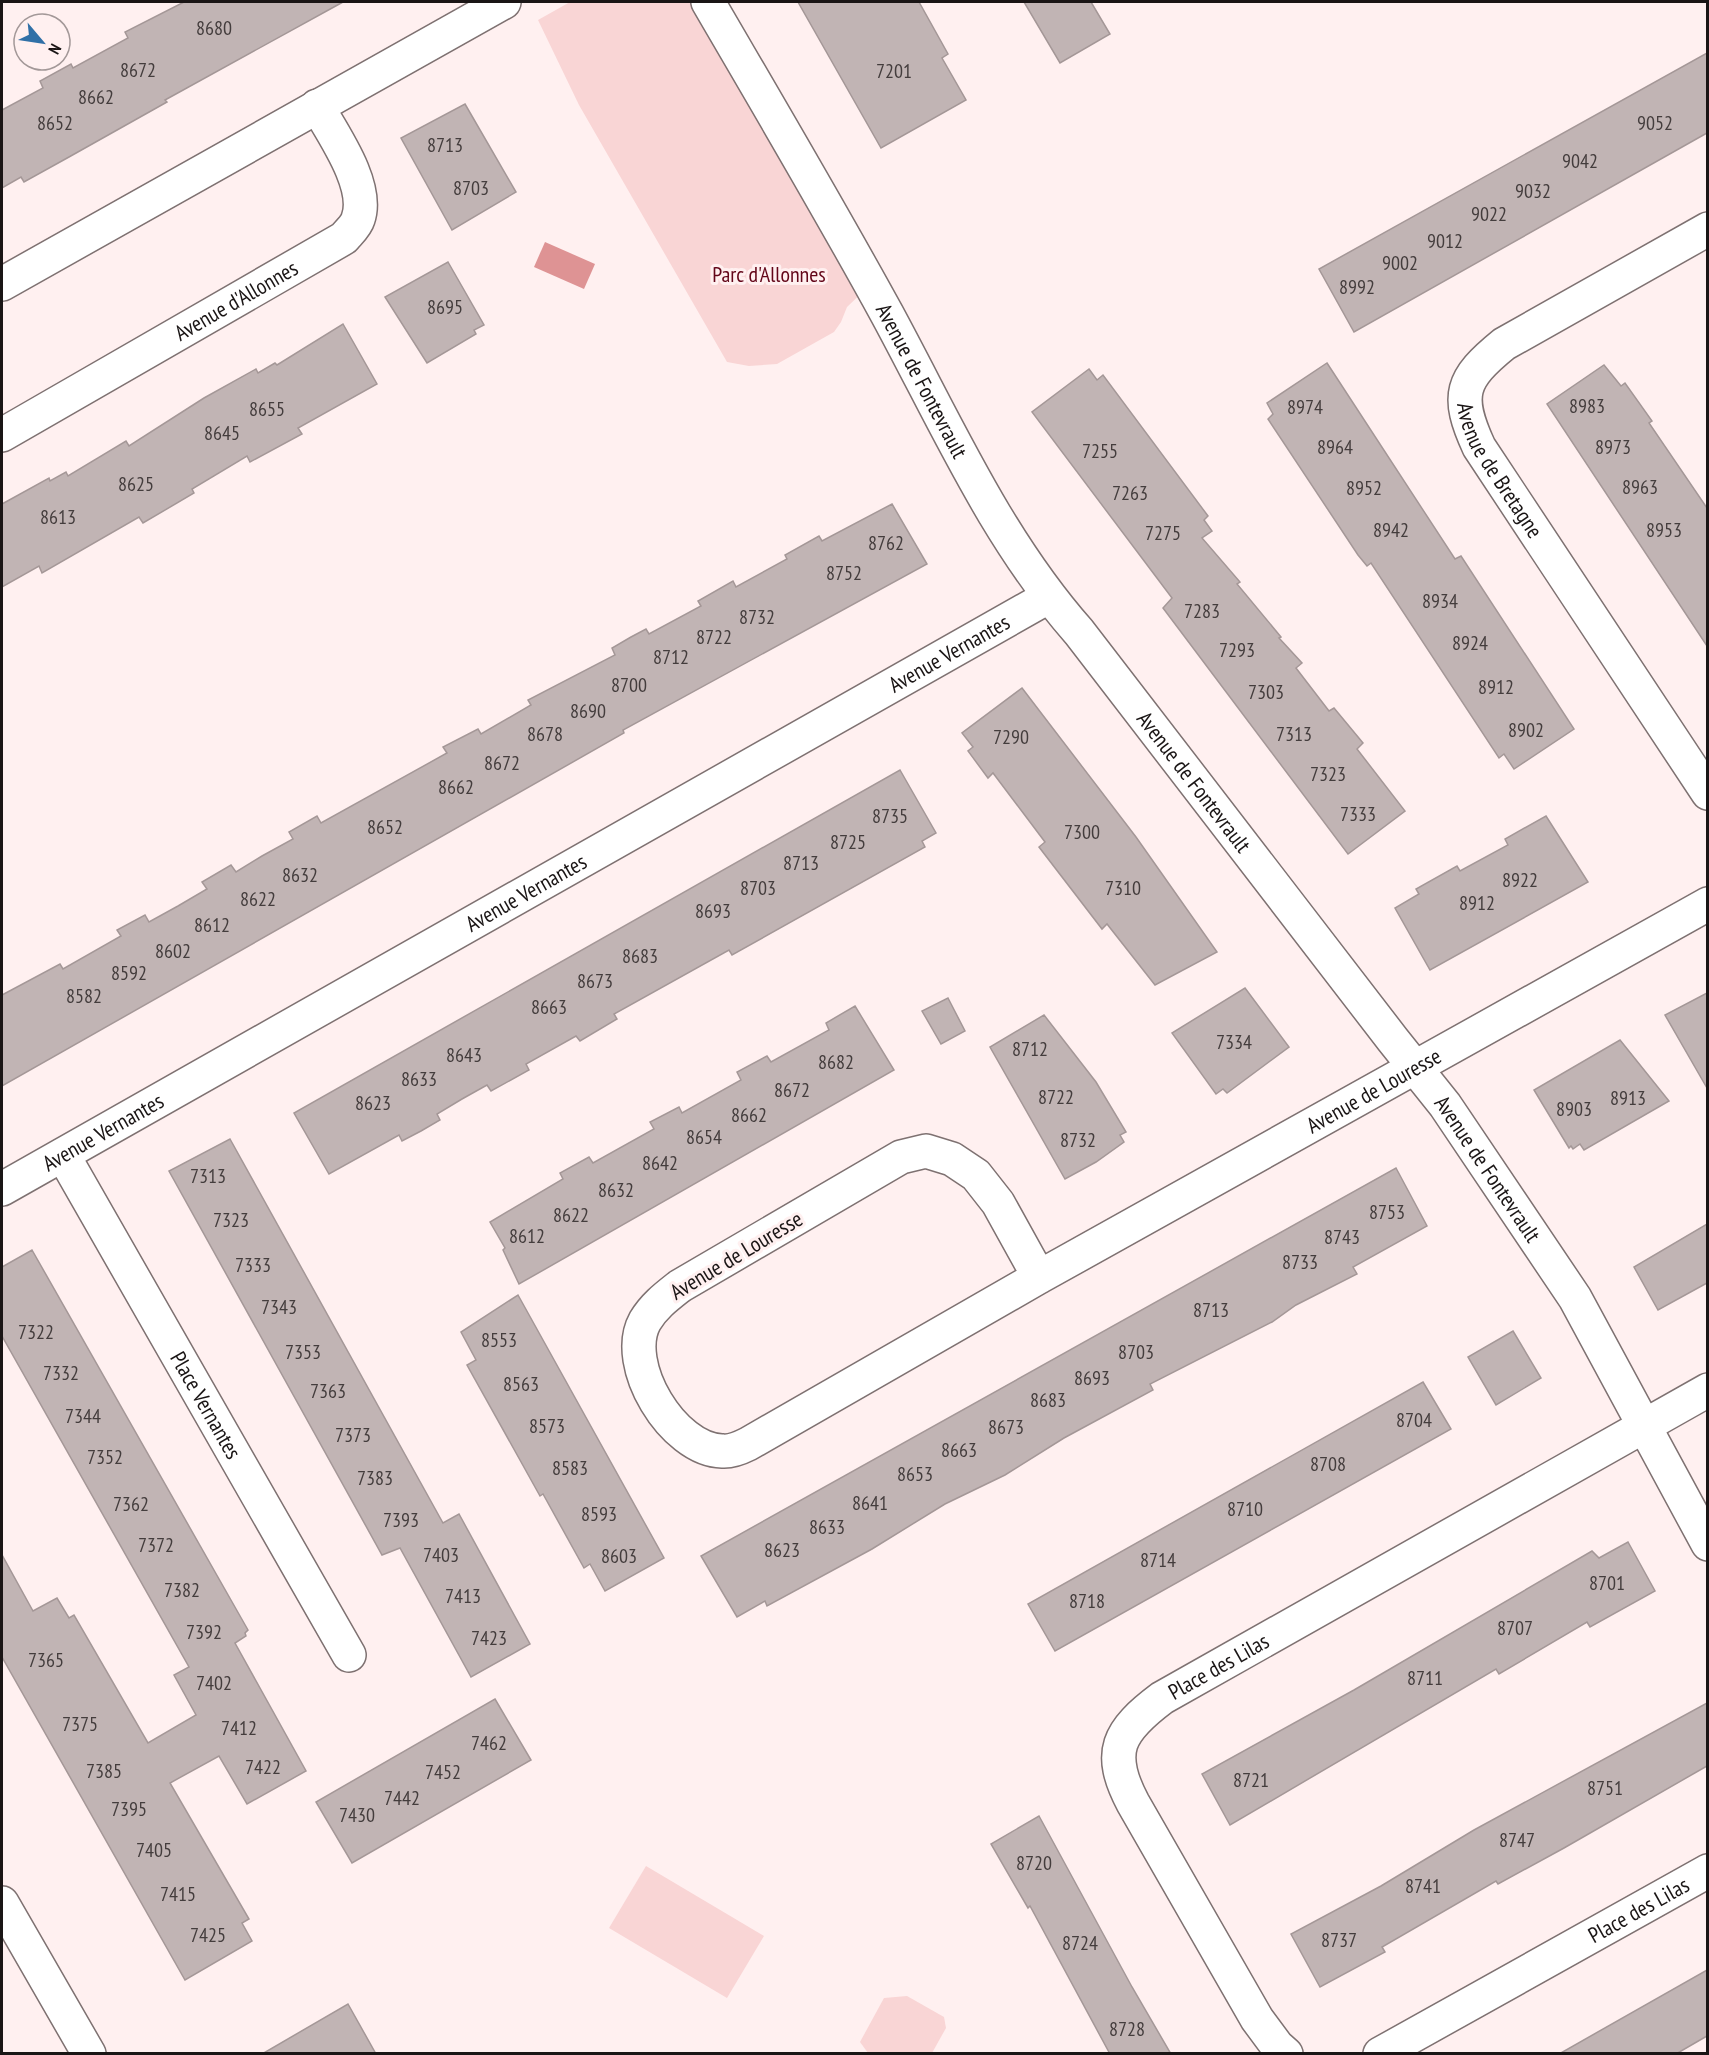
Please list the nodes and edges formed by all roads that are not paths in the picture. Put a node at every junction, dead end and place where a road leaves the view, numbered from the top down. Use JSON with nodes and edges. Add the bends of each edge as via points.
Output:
{"nodes":[{"id":1,"x":504,"y":2,"type":"edge"},
{"id":2,"x":708,"y":2,"type":"edge"},
{"id":3,"x":317,"y":106,"type":"junction"},
{"id":4,"x":1707,"y":229,"type":"edge"},
{"id":5,"x":2,"y":284,"type":"edge"},
{"id":6,"x":2,"y":435,"type":"edge"},
{"id":7,"x":1048,"y":597,"type":"junction"},
{"id":8,"x":1707,"y":793,"type":"edge"},
{"id":9,"x":1707,"y":904,"type":"edge"},
{"id":10,"x":1416,"y":1067,"type":"junction"},
{"id":11,"x":63,"y":1155,"type":"junction"},
{"id":12,"x":2,"y":1189,"type":"edge"},
{"id":13,"x":1039,"y":1277,"type":"junction"},
{"id":14,"x":1707,"y":1390,"type":"edge"},
{"id":15,"x":1642,"y":1427,"type":"junction"},
{"id":16,"x":1707,"y":1544,"type":"edge"},
{"id":17,"x":349,"y":1655,"type":"dead end"},
{"id":18,"x":1707,"y":1870,"type":"edge"},
{"id":19,"x":2,"y":1902,"type":"edge"},
{"id":20,"x":89,"y":2054,"type":"edge"},
{"id":21,"x":1286,"y":2054,"type":"edge"},
{"id":22,"x":1380,"y":2054,"type":"edge"}],
"edges":[{"from":1,"to":3,"type":"street"},
{"from":2,"to":7,"type":"street","name":"Avenue de Fontevrault","via":[[886,312],[1000,526]]},
{"from":3,"to":5,"type":"street"},
{"from":3,"to":6,"type":"street","name":"Avenue d'Allonnes","via":[[354,173],[360,196],[358,219],[344,238]]},
{"from":4,"to":8,"type":"street","name":"Avenue de Bretagne","via":[[1504,344],[1480,363],[1464,391],[1467,421],[1479,447]]},
{"from":7,"to":10,"type":"street","name":"Avenue de Fontevrault"},
{"from":7,"to":11,"type":"street","name":"Avenue Vernantes"},
{"from":9,"to":10,"type":"street","name":"Avenue de Louresse"},
{"from":10,"to":13,"type":"street","name":"Avenue de Louresse"},
{"from":10,"to":15,"type":"street","name":"Avenue de Fontevrault","via":[[1575,1298]]},
{"from":11,"to":12,"type":"street","name":"Avenue Vernantes"},
{"from":11,"to":17,"type":"street","name":"Place Vernantes"},
{"from":13,"to":13,"type":"street","name":"Avenue de Louresse","via":[[735,1450],[720,1451],[685,1436],[663,1415],[642,1371],[639,1349],[644,1323],[659,1302],[901,1157],[926,1151],[952,1159],[976,1175],[998,1203]]},
{"from":14,"to":15,"type":"street","name":"Place des Lilas"},
{"from":15,"to":16,"type":"street","name":"Avenue de Fontevrault"},
{"from":15,"to":21,"type":"street","name":"Place des Lilas","via":[[1162,1698],[1136,1717],[1120,1743],[1119,1765],[1133,1803],[1257,2019]]},
{"from":18,"to":22,"type":"street","name":"Place des Lilas"},
{"from":19,"to":20,"type":"street"}]}
